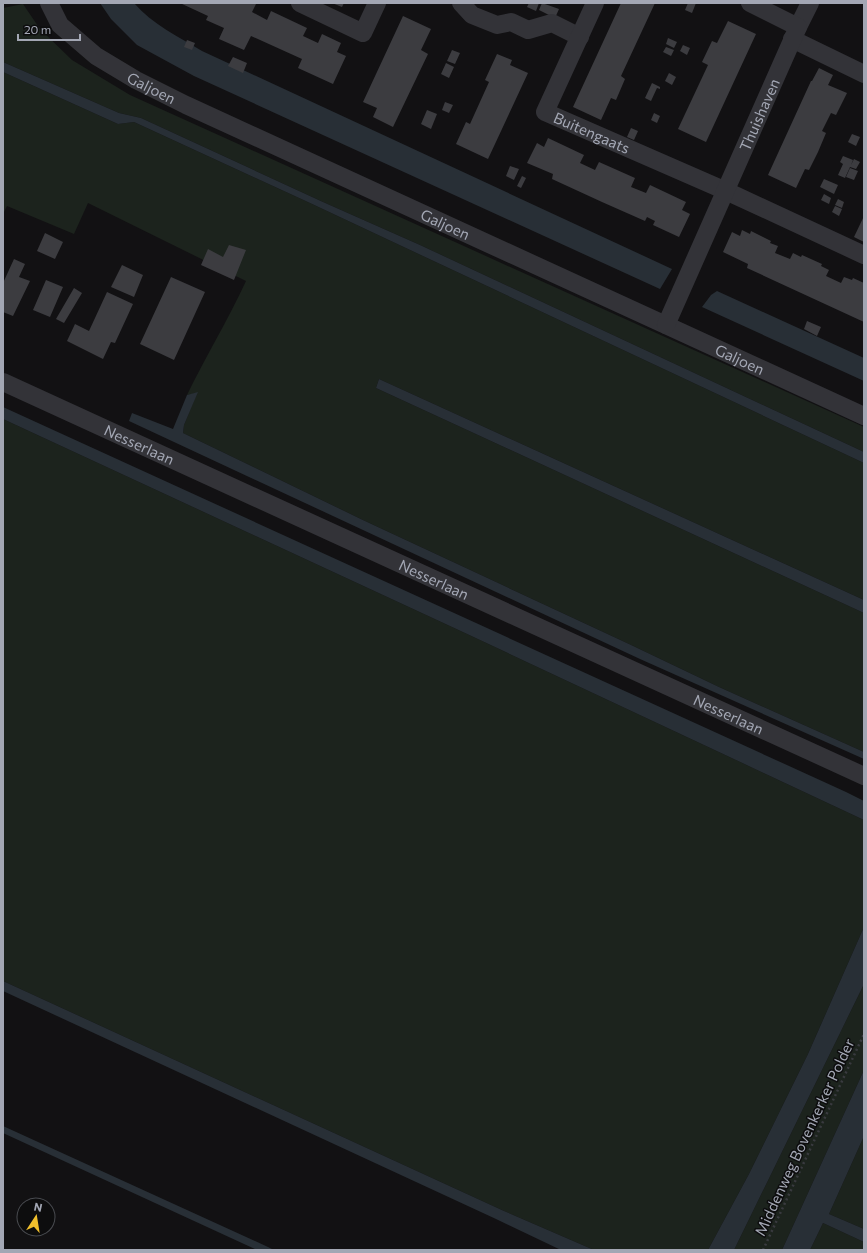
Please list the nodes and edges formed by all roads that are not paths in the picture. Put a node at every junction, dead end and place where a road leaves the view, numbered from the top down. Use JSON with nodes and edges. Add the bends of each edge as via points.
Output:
{"nodes":[{"id":1,"x":49,"y":3,"type":"edge"},
{"id":2,"x":300,"y":3,"type":"edge"},
{"id":3,"x":377,"y":3,"type":"edge"},
{"id":4,"x":460,"y":3,"type":"edge"},
{"id":5,"x":595,"y":3,"type":"edge"},
{"id":6,"x":750,"y":3,"type":"edge"},
{"id":7,"x":810,"y":3,"type":"edge"},
{"id":8,"x":795,"y":33,"type":"junction"},
{"id":9,"x":580,"y":37,"type":"junction"},
{"id":10,"x":864,"y":74,"type":"edge"},
{"id":11,"x":726,"y":191,"type":"junction"},
{"id":12,"x":864,"y":255,"type":"edge"},
{"id":13,"x":666,"y":326,"type":"junction"},
{"id":14,"x":3,"y":382,"type":"edge"},
{"id":15,"x":864,"y":416,"type":"edge"},
{"id":16,"x":864,"y":776,"type":"edge"}],
"edges":[{"from":1,"to":13,"type":"street","name":"Galjoen","via":[[60,25],[96,56],[136,80]]},
{"from":2,"to":3,"type":"street","via":[[363,33]]},
{"from":4,"to":9,"type":"street","via":[[472,15],[497,25],[511,22],[528,30],[552,23]]},
{"from":5,"to":9,"type":"street","name":"Buitengaats"},
{"from":6,"to":8,"type":"street"},
{"from":7,"to":8,"type":"street","name":"Thuishaven"},
{"from":8,"to":10,"type":"street"},
{"from":8,"to":11,"type":"street","name":"Thuishaven"},
{"from":9,"to":11,"type":"street","name":"Buitengaats","via":[[545,112]]},
{"from":11,"to":12,"type":"street"},
{"from":11,"to":13,"type":"street","name":"Thuishaven"},
{"from":13,"to":15,"type":"street","name":"Galjoen"},
{"from":14,"to":16,"type":"street","name":"Nesserlaan"}]}
